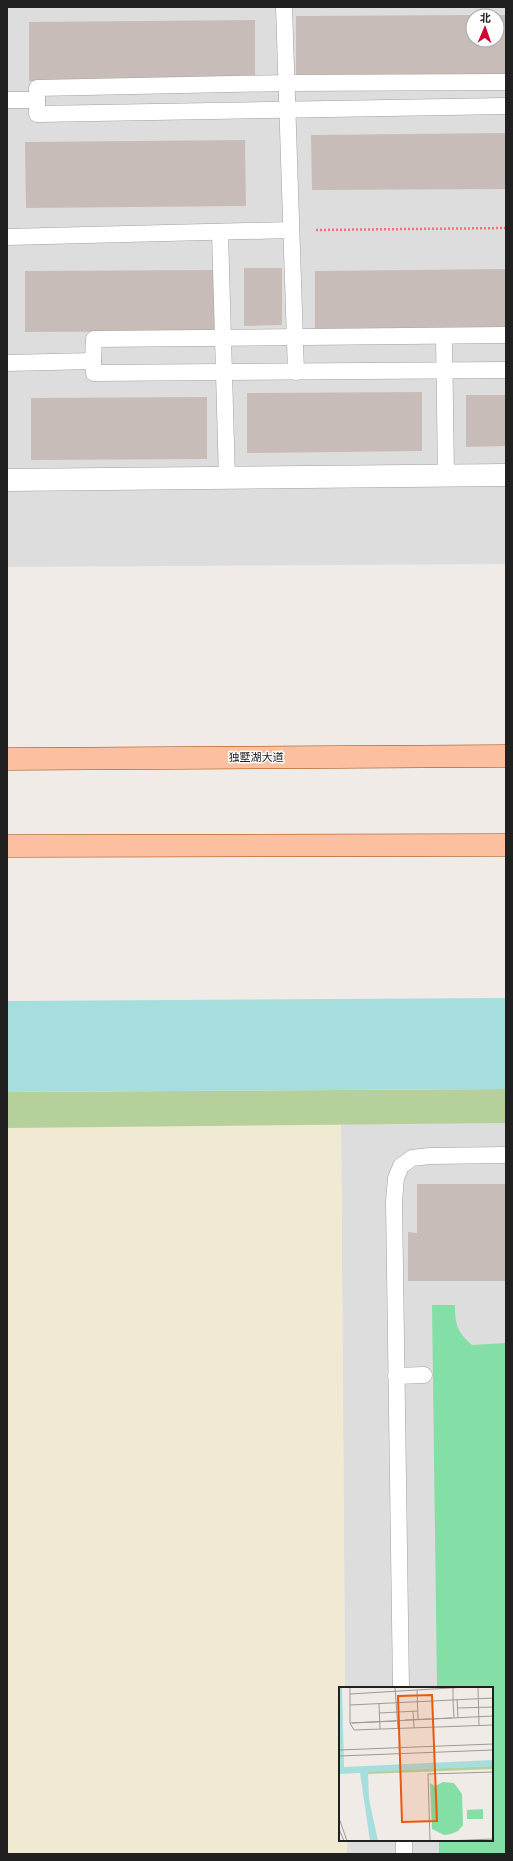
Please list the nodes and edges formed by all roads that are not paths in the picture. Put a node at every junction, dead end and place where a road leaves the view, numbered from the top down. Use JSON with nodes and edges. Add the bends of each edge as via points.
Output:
{"nodes":[{"id":1,"x":284,"y":7,"type":"edge"},
{"id":2,"x":506,"y":82,"type":"edge"},
{"id":3,"x":286,"y":83,"type":"junction"},
{"id":4,"x":7,"y":100,"type":"edge"},
{"id":5,"x":37,"y":100,"type":"junction"},
{"id":6,"x":506,"y":106,"type":"edge"},
{"id":7,"x":287,"y":110,"type":"junction"},
{"id":8,"x":292,"y":230,"type":"junction"},
{"id":9,"x":220,"y":232,"type":"junction"},
{"id":10,"x":7,"y":237,"type":"edge"},
{"id":11,"x":444,"y":336,"type":"junction"},
{"id":12,"x":506,"y":336,"type":"edge"},
{"id":13,"x":294,"y":338,"type":"junction"},
{"id":14,"x":224,"y":339,"type":"junction"},
{"id":15,"x":93,"y":361,"type":"junction"},
{"id":16,"x":7,"y":363,"type":"edge"},
{"id":17,"x":444,"y":370,"type":"junction"},
{"id":18,"x":506,"y":370,"type":"edge"},
{"id":19,"x":224,"y":372,"type":"junction"},
{"id":20,"x":296,"y":372,"type":"junction"},
{"id":21,"x":446,"y":476,"type":"junction"},
{"id":22,"x":506,"y":476,"type":"edge"},
{"id":23,"x":226,"y":479,"type":"junction"},
{"id":24,"x":7,"y":480,"type":"edge"},
{"id":25,"x":506,"y":756,"type":"edge"},
{"id":26,"x":7,"y":759,"type":"edge"},
{"id":27,"x":506,"y":845,"type":"edge"},
{"id":28,"x":7,"y":846,"type":"edge"},
{"id":29,"x":506,"y":1155,"type":"edge"},
{"id":30,"x":396,"y":1376,"type":"junction"},
{"id":31,"x":424,"y":1376,"type":"dead end"},
{"id":32,"x":401,"y":1687,"type":"edge"},
{"id":33,"x":404,"y":1841,"type":"edge"},
{"id":34,"x":404,"y":1854,"type":"edge"}],
"edges":[{"from":1,"to":3,"type":"lane"},
{"from":2,"to":3,"type":"lane"},
{"from":3,"to":5,"type":"lane","via":[[37,88]]},
{"from":3,"to":7,"type":"lane"},
{"from":4,"to":5,"type":"lane"},
{"from":5,"to":7,"type":"lane","via":[[37,114]]},
{"from":6,"to":7,"type":"lane"},
{"from":7,"to":8,"type":"lane"},
{"from":8,"to":9,"type":"lane"},
{"from":8,"to":13,"type":"lane"},
{"from":9,"to":10,"type":"lane"},
{"from":9,"to":14,"type":"lane"},
{"from":11,"to":12,"type":"lane"},
{"from":11,"to":13,"type":"lane"},
{"from":11,"to":17,"type":"lane"},
{"from":13,"to":14,"type":"lane"},
{"from":13,"to":20,"type":"lane"},
{"from":14,"to":15,"type":"lane","via":[[94,340]]},
{"from":14,"to":19,"type":"lane"},
{"from":15,"to":16,"type":"lane"},
{"from":15,"to":19,"type":"lane","via":[[94,373]]},
{"from":17,"to":18,"type":"lane"},
{"from":17,"to":20,"type":"lane"},
{"from":17,"to":21,"type":"lane"},
{"from":19,"to":20,"type":"lane"},
{"from":19,"to":23,"type":"lane"},
{"from":21,"to":22,"type":"street"},
{"from":21,"to":23,"type":"street"},
{"from":23,"to":24,"type":"street"},
{"from":25,"to":26,"type":"main road","name":"独墅湖大道"},
{"from":27,"to":28,"type":"main road"},
{"from":29,"to":30,"type":"lane","via":[[430,1156],[412,1158],[401,1166],[396,1178],[394,1201]]},
{"from":30,"to":31,"type":"lane"},
{"from":30,"to":32,"type":"lane"},
{"from":33,"to":34,"type":"lane"}]}
